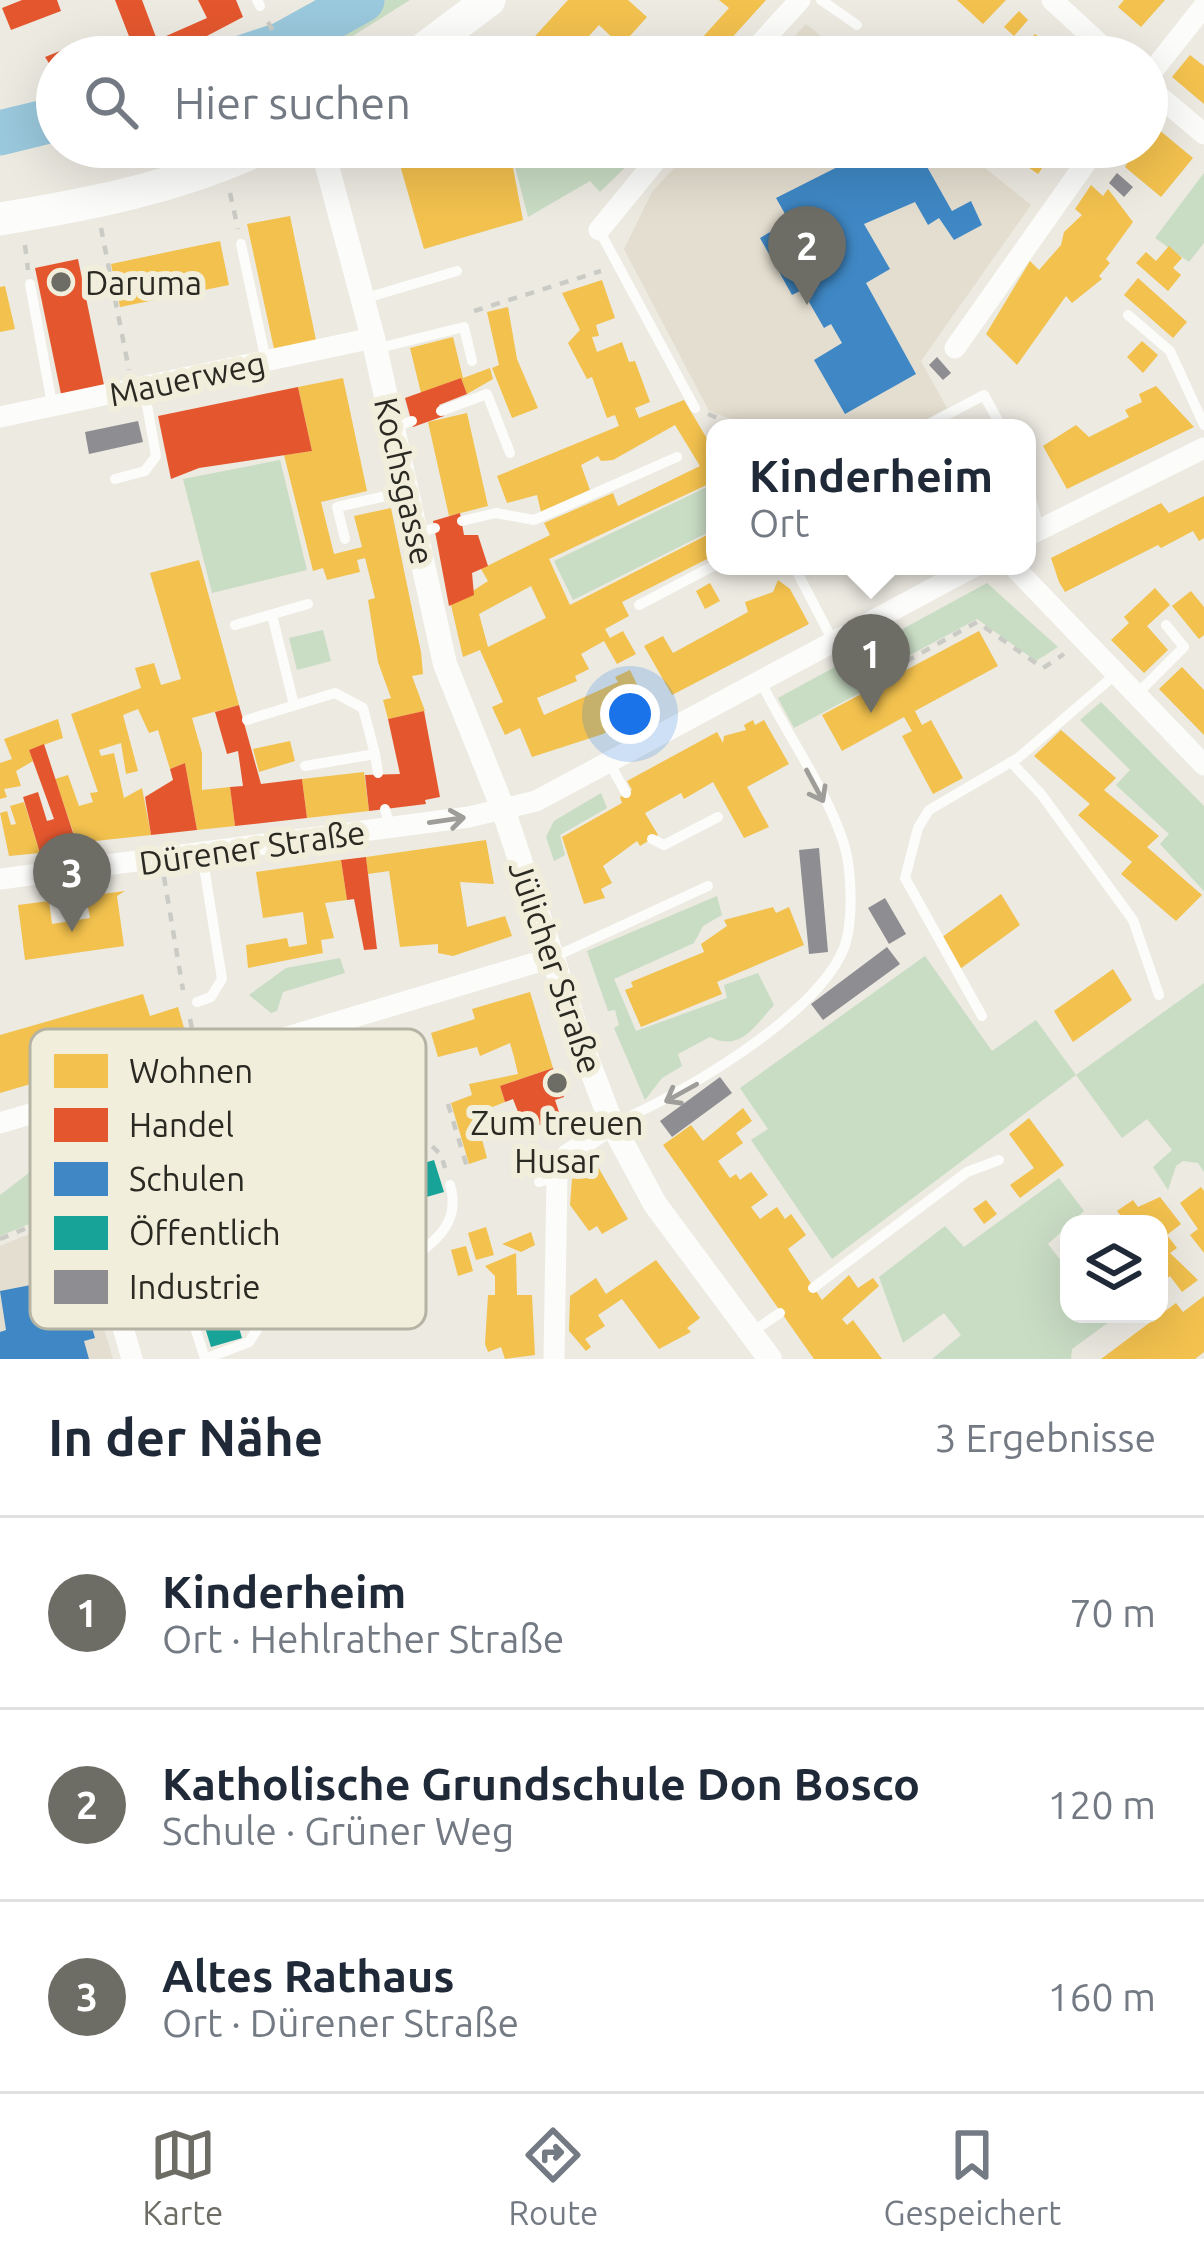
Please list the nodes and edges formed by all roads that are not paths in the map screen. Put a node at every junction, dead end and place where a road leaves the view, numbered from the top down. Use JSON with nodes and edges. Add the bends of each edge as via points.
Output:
{"nodes":[{"id":1,"x":490,"y":0,"type":"edge"},
{"id":2,"x":800,"y":0,"type":"edge"},
{"id":3,"x":821,"y":0,"type":"edge"},
{"id":4,"x":1052,"y":0,"type":"edge"},
{"id":5,"x":1204,"y":6,"type":"edge"},
{"id":6,"x":857,"y":25,"type":"dead end"},
{"id":7,"x":441,"y":36,"type":"edge"},
{"id":8,"x":767,"y":36,"type":"edge"},
{"id":9,"x":1091,"y":36,"type":"edge"},
{"id":10,"x":1168,"y":54,"type":"edge"},
{"id":11,"x":1168,"y":101,"type":"edge"},
{"id":12,"x":1204,"y":134,"type":"edge"},
{"id":13,"x":163,"y":168,"type":"edge"},
{"id":14,"x":328,"y":168,"type":"edge"},
{"id":15,"x":650,"y":168,"type":"edge"},
{"id":16,"x":1082,"y":168,"type":"edge"},
{"id":17,"x":10,"y":218,"type":"edge"},
{"id":18,"x":599,"y":230,"type":"joint"},
{"id":19,"x":241,"y":244,"type":"road end"},
{"id":20,"x":457,"y":271,"type":"dead end"},
{"id":21,"x":30,"y":284,"type":"road end"},
{"id":22,"x":362,"y":298,"type":"junction"},
{"id":23,"x":1128,"y":315,"type":"dead end"},
{"id":24,"x":374,"y":344,"type":"junction"},
{"id":25,"x":955,"y":348,"type":"dead end"},
{"id":26,"x":266,"y":361,"type":"junction"},
{"id":27,"x":472,"y":361,"type":"dead end"},
{"id":28,"x":138,"y":389,"type":"junction"},
{"id":29,"x":52,"y":407,"type":"junction"},
{"id":30,"x":695,"y":408,"type":"road end"},
{"id":31,"x":441,"y":411,"type":"dead end"},
{"id":32,"x":0,"y":417,"type":"edge"},
{"id":33,"x":939,"y":419,"type":"edge"},
{"id":34,"x":998,"y":419,"type":"edge"},
{"id":35,"x":1204,"y":424,"type":"edge"},
{"id":36,"x":1204,"y":448,"type":"edge"},
{"id":37,"x":510,"y":453,"type":"dead end"},
{"id":38,"x":677,"y":457,"type":"dead end"},
{"id":39,"x":115,"y":479,"type":"dead end"},
{"id":40,"x":407,"y":491,"type":"junction"},
{"id":41,"x":462,"y":521,"type":"dead end"},
{"id":42,"x":1036,"y":532,"type":"edge"},
{"id":43,"x":345,"y":538,"type":"dead end"},
{"id":44,"x":706,"y":570,"type":"edge"},
{"id":45,"x":799,"y":575,"type":"edge"},
{"id":46,"x":958,"y":575,"type":"edge"},
{"id":47,"x":1022,"y":575,"type":"edge"},
{"id":48,"x":308,"y":604,"type":"dead end"},
{"id":49,"x":639,"y":604,"type":"dead end"},
{"id":50,"x":272,"y":615,"type":"junction"},
{"id":51,"x":235,"y":625,"type":"dead end"},
{"id":52,"x":1166,"y":625,"type":"dead end"},
{"id":53,"x":834,"y":643,"type":"junction"},
{"id":54,"x":1116,"y":674,"type":"junction"},
{"id":55,"x":760,"y":682,"type":"junction"},
{"id":56,"x":1136,"y":695,"type":"junction"},
{"id":57,"x":294,"y":705,"type":"junction"},
{"id":58,"x":248,"y":719,"type":"dead end"},
{"id":59,"x":374,"y":754,"type":"junction"},
{"id":60,"x":1011,"y":762,"type":"junction"},
{"id":61,"x":610,"y":764,"type":"junction"},
{"id":62,"x":1204,"y":765,"type":"edge"},
{"id":63,"x":305,"y":766,"type":"dead end"},
{"id":64,"x":378,"y":773,"type":"dead end"},
{"id":65,"x":626,"y":793,"type":"dead end"},
{"id":66,"x":503,"y":809,"type":"junction"},
{"id":67,"x":718,"y":817,"type":"dead end"},
{"id":68,"x":652,"y":839,"type":"dead end"},
{"id":69,"x":202,"y":854,"type":"junction"},
{"id":70,"x":0,"y":879,"type":"edge"},
{"id":71,"x":708,"y":886,"type":"dead end"},
{"id":72,"x":551,"y":958,"type":"junction"},
{"id":73,"x":1159,"y":995,"type":"dead end"},
{"id":74,"x":196,"y":1002,"type":"dead end"},
{"id":75,"x":982,"y":1016,"type":"dead end"},
{"id":76,"x":304,"y":1029,"type":"edge"},
{"id":77,"x":30,"y":1113,"type":"edge"},
{"id":78,"x":0,"y":1123,"type":"edge"},
{"id":79,"x":612,"y":1124,"type":"junction"},
{"id":80,"x":999,"y":1160,"type":"dead end"},
{"id":81,"x":450,"y":1185,"type":"road end"},
{"id":82,"x":426,"y":1248,"type":"edge"},
{"id":83,"x":813,"y":1288,"type":"dead end"},
{"id":84,"x":780,"y":1313,"type":"dead end"},
{"id":85,"x":124,"y":1329,"type":"edge"},
{"id":86,"x":196,"y":1329,"type":"edge"},
{"id":87,"x":258,"y":1329,"type":"edge"},
{"id":88,"x":750,"y":1333,"type":"junction"},
{"id":89,"x":132,"y":1359,"type":"edge"},
{"id":90,"x":205,"y":1359,"type":"edge"},
{"id":91,"x":554,"y":1359,"type":"edge"},
{"id":92,"x":770,"y":1359,"type":"edge"}],
"edges":[{"from":1,"to":7,"type":"main road"},
{"from":2,"to":8,"type":"street"},
{"from":3,"to":6,"type":"lane"},
{"from":4,"to":9,"type":"street"},
{"from":5,"to":10,"type":"street"},
{"from":11,"to":12,"type":"street"},
{"from":13,"to":17,"type":"main road","via":[[89,186],[81,204]]},
{"from":14,"to":22,"type":"street","name":"Kochsgasse"},
{"from":15,"to":18,"type":"street"},
{"from":16,"to":25,"type":"street"},
{"from":18,"to":30,"type":"lane"},
{"from":19,"to":26,"type":"lane"},
{"from":20,"to":22,"type":"lane"},
{"from":21,"to":29,"type":"lane"},
{"from":22,"to":24,"type":"street","name":"Kochsgasse"},
{"from":23,"to":35,"type":"lane","via":[[1170,351]]},
{"from":24,"to":26,"type":"street","name":"Mauerweg"},
{"from":24,"to":27,"type":"lane","via":[[464,327]]},
{"from":24,"to":40,"type":"street","name":"Kochsgasse","via":[[402,424]]},
{"from":26,"to":28,"type":"street","name":"Mauerweg"},
{"from":28,"to":29,"type":"street","name":"Mauerweg"},
{"from":28,"to":39,"type":"lane","via":[[156,456],[145,471]]},
{"from":29,"to":32,"type":"street","name":"Mauerweg"},
{"from":31,"to":37,"type":"lane","via":[[487,394]]},
{"from":33,"to":34,"type":"lane","via":[[984,395]]},
{"from":36,"to":42,"type":"street"},
{"from":38,"to":41,"type":"lane","via":[[533,520],[496,513]]},
{"from":40,"to":43,"type":"lane","via":[[337,507]]},
{"from":40,"to":66,"type":"street","name":"Kochsgasse","via":[[426,531],[446,664]]},
{"from":44,"to":49,"type":"lane"},
{"from":45,"to":53,"type":"lane"},
{"from":46,"to":53,"type":"street","name":"Dürener Straße"},
{"from":47,"to":54,"type":"street"},
{"from":48,"to":50,"type":"lane"},
{"from":50,"to":51,"type":"lane"},
{"from":50,"to":57,"type":"lane"},
{"from":52,"to":56,"type":"lane","via":[[1184,647]]},
{"from":53,"to":55,"type":"street","name":"Dürener Straße"},
{"from":54,"to":56,"type":"street"},
{"from":54,"to":60,"type":"lane"},
{"from":55,"to":61,"type":"street","name":"Dürener Straße"},
{"from":55,"to":79,"type":"lane","one_way":true,"via":[[843,840],[842,952],[714,1074]]},
{"from":56,"to":62,"type":"street"},
{"from":57,"to":58,"type":"lane"},
{"from":57,"to":59,"type":"lane","via":[[348,696],[363,708]]},
{"from":59,"to":63,"type":"lane"},
{"from":59,"to":64,"type":"lane"},
{"from":60,"to":73,"type":"lane","via":[[1133,920]]},
{"from":60,"to":75,"type":"lane","via":[[928,810],[905,867],[908,888]]},
{"from":61,"to":65,"type":"lane"},
{"from":61,"to":66,"type":"street","name":"Dürener Straße"},
{"from":69,"to":66,"type":"street","name":"Dürener Straße","one_way":true,"via":[[388,819]]},
{"from":66,"to":72,"type":"street","name":"Jülicher Straße"},
{"from":67,"to":68,"type":"lane","via":[[664,845]]},
{"from":69,"to":70,"type":"street","name":"Dürener Straße"},
{"from":69,"to":74,"type":"lane","via":[[222,979],[211,997]]},
{"from":71,"to":72,"type":"lane"},
{"from":72,"to":76,"type":"street"},
{"from":72,"to":79,"type":"street","name":"Jülicher Straße"},
{"from":77,"to":78,"type":"street"},
{"from":79,"to":88,"type":"street","name":"Jülicher Straße","via":[[663,1216]]},
{"from":79,"to":91,"type":"street","via":[[548,1179]]},
{"from":80,"to":83,"type":"lane","via":[[967,1172]]},
{"from":81,"to":82,"type":"lane","via":[[460,1201]]},
{"from":84,"to":88,"type":"lane"},
{"from":85,"to":89,"type":"street"},
{"from":86,"to":90,"type":"lane"},
{"from":87,"to":90,"type":"lane","via":[[249,1342]]},
{"from":88,"to":92,"type":"street","name":"Jülicher Straße"}]}
